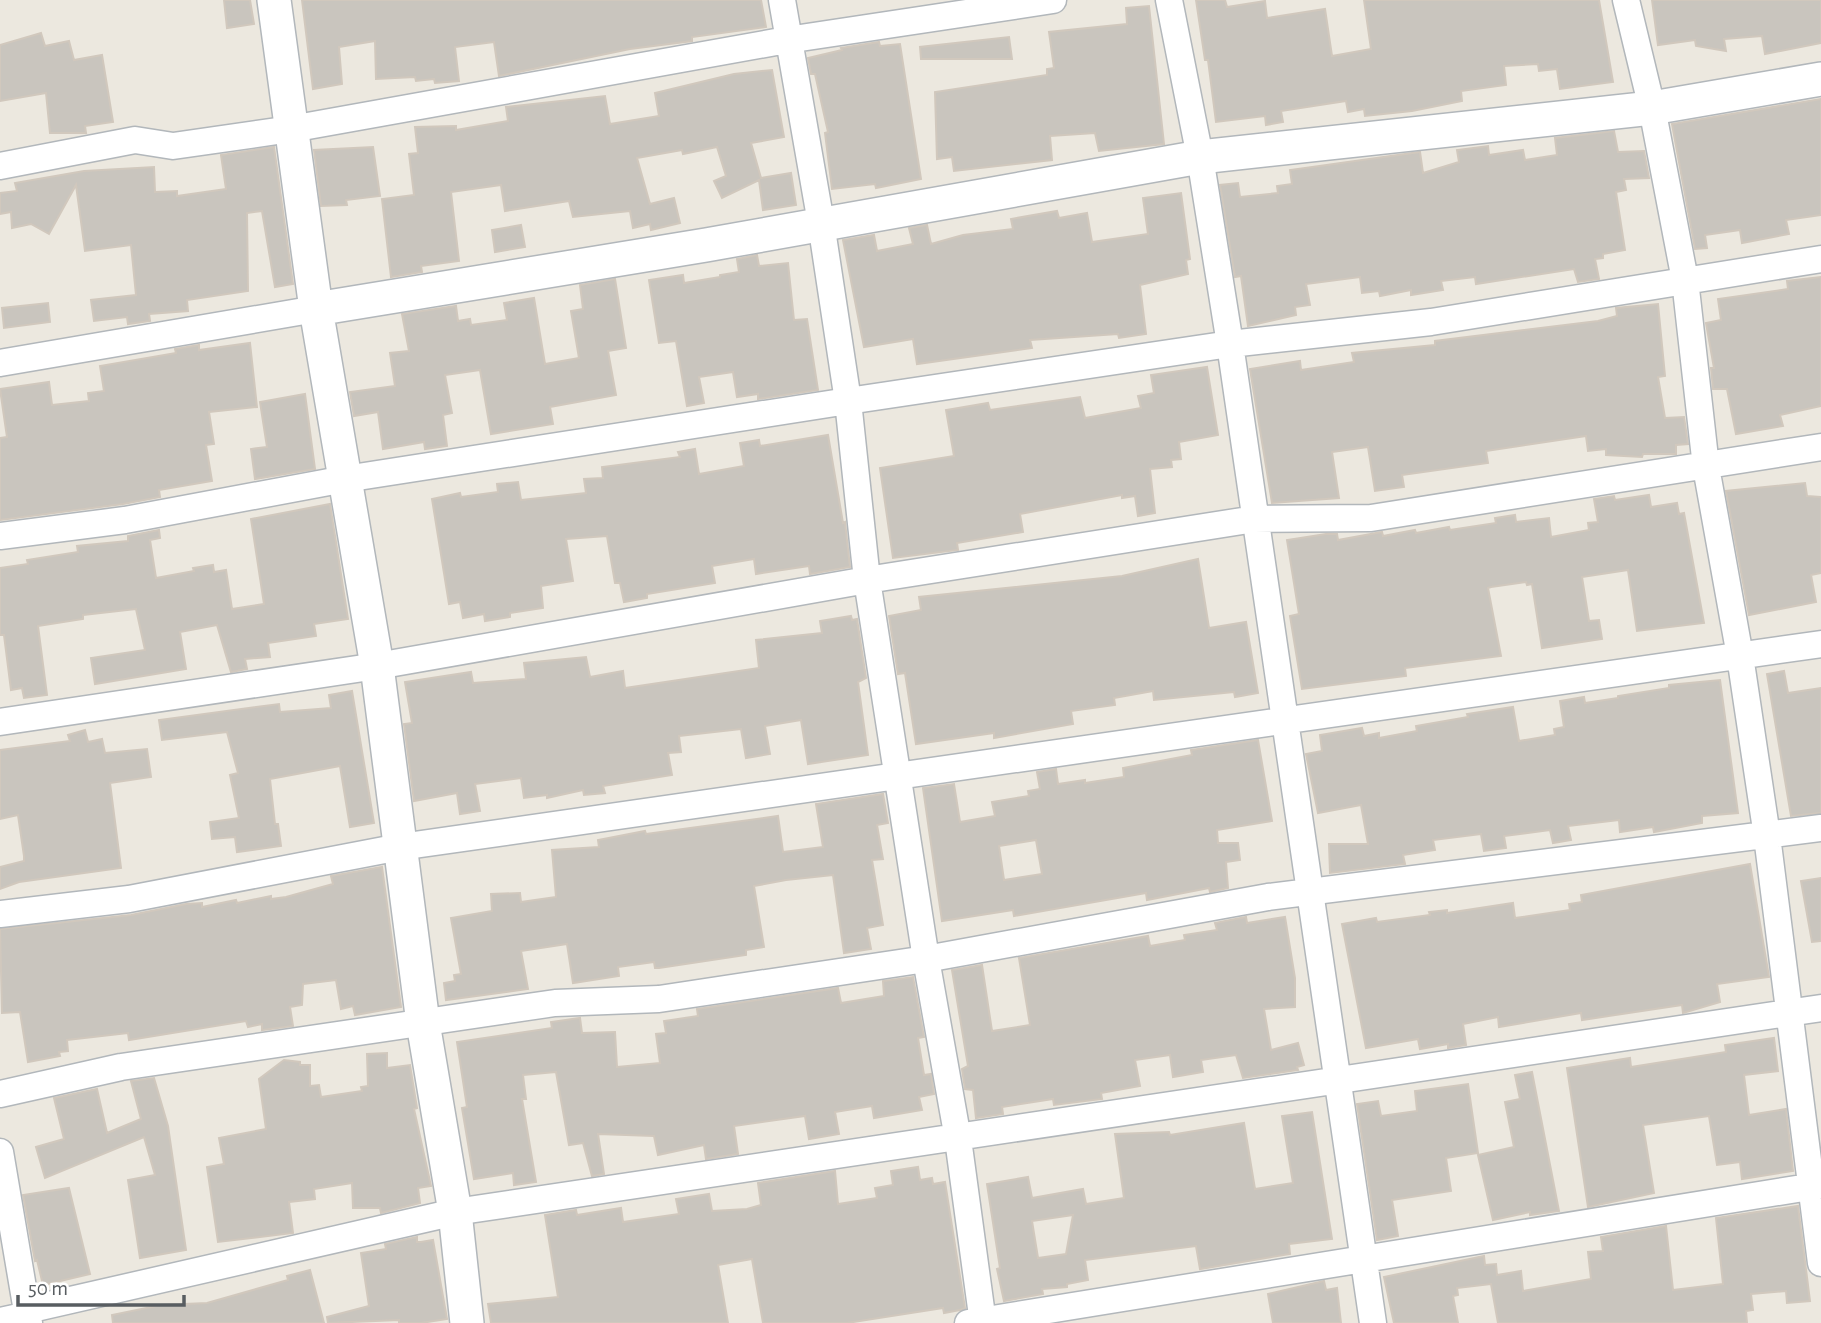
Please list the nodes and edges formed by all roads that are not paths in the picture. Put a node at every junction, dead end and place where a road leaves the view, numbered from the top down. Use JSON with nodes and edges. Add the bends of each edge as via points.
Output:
{"nodes":[{"id":1,"x":274,"y":0,"type":"edge"},
{"id":2,"x":782,"y":0,"type":"edge"},
{"id":3,"x":1053,"y":0,"type":"edge"},
{"id":4,"x":1169,"y":0,"type":"edge"},
{"id":5,"x":1626,"y":0,"type":"edge"},
{"id":6,"x":787,"y":40,"type":"junction"},
{"id":7,"x":1821,"y":79,"type":"edge"},
{"id":8,"x":1652,"y":108,"type":"junction"},
{"id":9,"x":291,"y":129,"type":"junction"},
{"id":10,"x":1200,"y":157,"type":"junction"},
{"id":11,"x":0,"y":166,"type":"edge"},
{"id":12,"x":821,"y":223,"type":"junction"},
{"id":13,"x":1821,"y":259,"type":"edge"},
{"id":14,"x":1685,"y":280,"type":"junction"},
{"id":15,"x":316,"y":309,"type":"junction"},
{"id":16,"x":1230,"y":344,"type":"junction"},
{"id":17,"x":0,"y":363,"type":"edge"},
{"id":18,"x":848,"y":401,"type":"junction"},
{"id":19,"x":1821,"y":447,"type":"edge"},
{"id":20,"x":1706,"y":467,"type":"junction"},
{"id":21,"x":345,"y":479,"type":"junction"},
{"id":22,"x":1255,"y":519,"type":"junction"},
{"id":23,"x":0,"y":536,"type":"edge"},
{"id":24,"x":867,"y":580,"type":"junction"},
{"id":25,"x":1821,"y":643,"type":"edge"},
{"id":26,"x":1740,"y":656,"type":"junction"},
{"id":27,"x":377,"y":666,"type":"junction"},
{"id":28,"x":1283,"y":720,"type":"junction"},
{"id":29,"x":0,"y":722,"type":"edge"},
{"id":30,"x":899,"y":776,"type":"junction"},
{"id":31,"x":1821,"y":828,"type":"edge"},
{"id":32,"x":1767,"y":836,"type":"junction"},
{"id":33,"x":400,"y":847,"type":"junction"},
{"id":34,"x":1311,"y":893,"type":"junction"},
{"id":35,"x":0,"y":914,"type":"edge"},
{"id":36,"x":926,"y":959,"type":"junction"},
{"id":37,"x":1821,"y":1008,"type":"edge"},
{"id":38,"x":1792,"y":1012,"type":"junction"},
{"id":39,"x":423,"y":1023,"type":"junction"},
{"id":40,"x":1339,"y":1082,"type":"junction"},
{"id":41,"x":0,"y":1094,"type":"edge"},
{"id":42,"x":958,"y":1139,"type":"junction"},
{"id":43,"x":0,"y":1152,"type":"edge"},
{"id":44,"x":1817,"y":1186,"type":"edge"},
{"id":45,"x":455,"y":1212,"type":"junction"},
{"id":46,"x":1365,"y":1261,"type":"junction"},
{"id":47,"x":1821,"y":1263,"type":"edge"},
{"id":48,"x":28,"y":1316,"type":"edge"},
{"id":49,"x":0,"y":1321,"type":"edge"},
{"id":50,"x":978,"y":1322,"type":"edge"},
{"id":51,"x":467,"y":1323,"type":"edge"},
{"id":52,"x":1373,"y":1323,"type":"edge"}],
"edges":[{"from":1,"to":9,"type":"street"},
{"from":2,"to":6,"type":"street"},
{"from":3,"to":6,"type":"street"},
{"from":4,"to":10,"type":"street"},
{"from":5,"to":8,"type":"street"},
{"from":6,"to":9,"type":"street"},
{"from":6,"to":12,"type":"street"},
{"from":7,"to":8,"type":"street"},
{"from":8,"to":10,"type":"street"},
{"from":8,"to":14,"type":"street"},
{"from":9,"to":11,"type":"street","via":[[173,146],[135,140],[103,144]]},
{"from":9,"to":15,"type":"street"},
{"from":10,"to":12,"type":"street"},
{"from":10,"to":16,"type":"street"},
{"from":12,"to":15,"type":"street"},
{"from":12,"to":18,"type":"street"},
{"from":13,"to":14,"type":"street"},
{"from":14,"to":16,"type":"street","via":[[1431,322]]},
{"from":14,"to":20,"type":"street"},
{"from":15,"to":17,"type":"street"},
{"from":15,"to":21,"type":"street"},
{"from":16,"to":18,"type":"street"},
{"from":16,"to":22,"type":"street"},
{"from":18,"to":21,"type":"street"},
{"from":18,"to":24,"type":"street"},
{"from":19,"to":20,"type":"street"},
{"from":20,"to":22,"type":"street","via":[[1371,518]]},
{"from":20,"to":26,"type":"street"},
{"from":21,"to":23,"type":"street","via":[[125,520]]},
{"from":21,"to":27,"type":"street"},
{"from":22,"to":24,"type":"street"},
{"from":22,"to":28,"type":"street"},
{"from":24,"to":27,"type":"street"},
{"from":24,"to":30,"type":"street"},
{"from":25,"to":26,"type":"street"},
{"from":26,"to":28,"type":"street"},
{"from":26,"to":32,"type":"street"},
{"from":27,"to":29,"type":"street"},
{"from":27,"to":33,"type":"street"},
{"from":28,"to":30,"type":"street"},
{"from":28,"to":34,"type":"street"},
{"from":30,"to":33,"type":"street"},
{"from":30,"to":36,"type":"street"},
{"from":31,"to":32,"type":"street"},
{"from":32,"to":34,"type":"street"},
{"from":32,"to":38,"type":"street"},
{"from":33,"to":35,"type":"street","via":[[129,899]]},
{"from":33,"to":39,"type":"street"},
{"from":34,"to":36,"type":"street"},
{"from":34,"to":40,"type":"street"},
{"from":36,"to":39,"type":"street","via":[[659,999],[555,1003]]},
{"from":36,"to":42,"type":"street"},
{"from":37,"to":38,"type":"street"},
{"from":38,"to":40,"type":"street"},
{"from":38,"to":44,"type":"street"},
{"from":39,"to":41,"type":"street","via":[[121,1067]]},
{"from":39,"to":45,"type":"street"},
{"from":40,"to":42,"type":"street"},
{"from":40,"to":46,"type":"street"},
{"from":42,"to":45,"type":"street"},
{"from":42,"to":50,"type":"street"},
{"from":43,"to":48,"type":"street"},
{"from":44,"to":46,"type":"street"},
{"from":44,"to":47,"type":"street"},
{"from":45,"to":48,"type":"street"},
{"from":45,"to":51,"type":"street"},
{"from":46,"to":50,"type":"street"},
{"from":46,"to":52,"type":"street"},
{"from":48,"to":49,"type":"street"}]}
